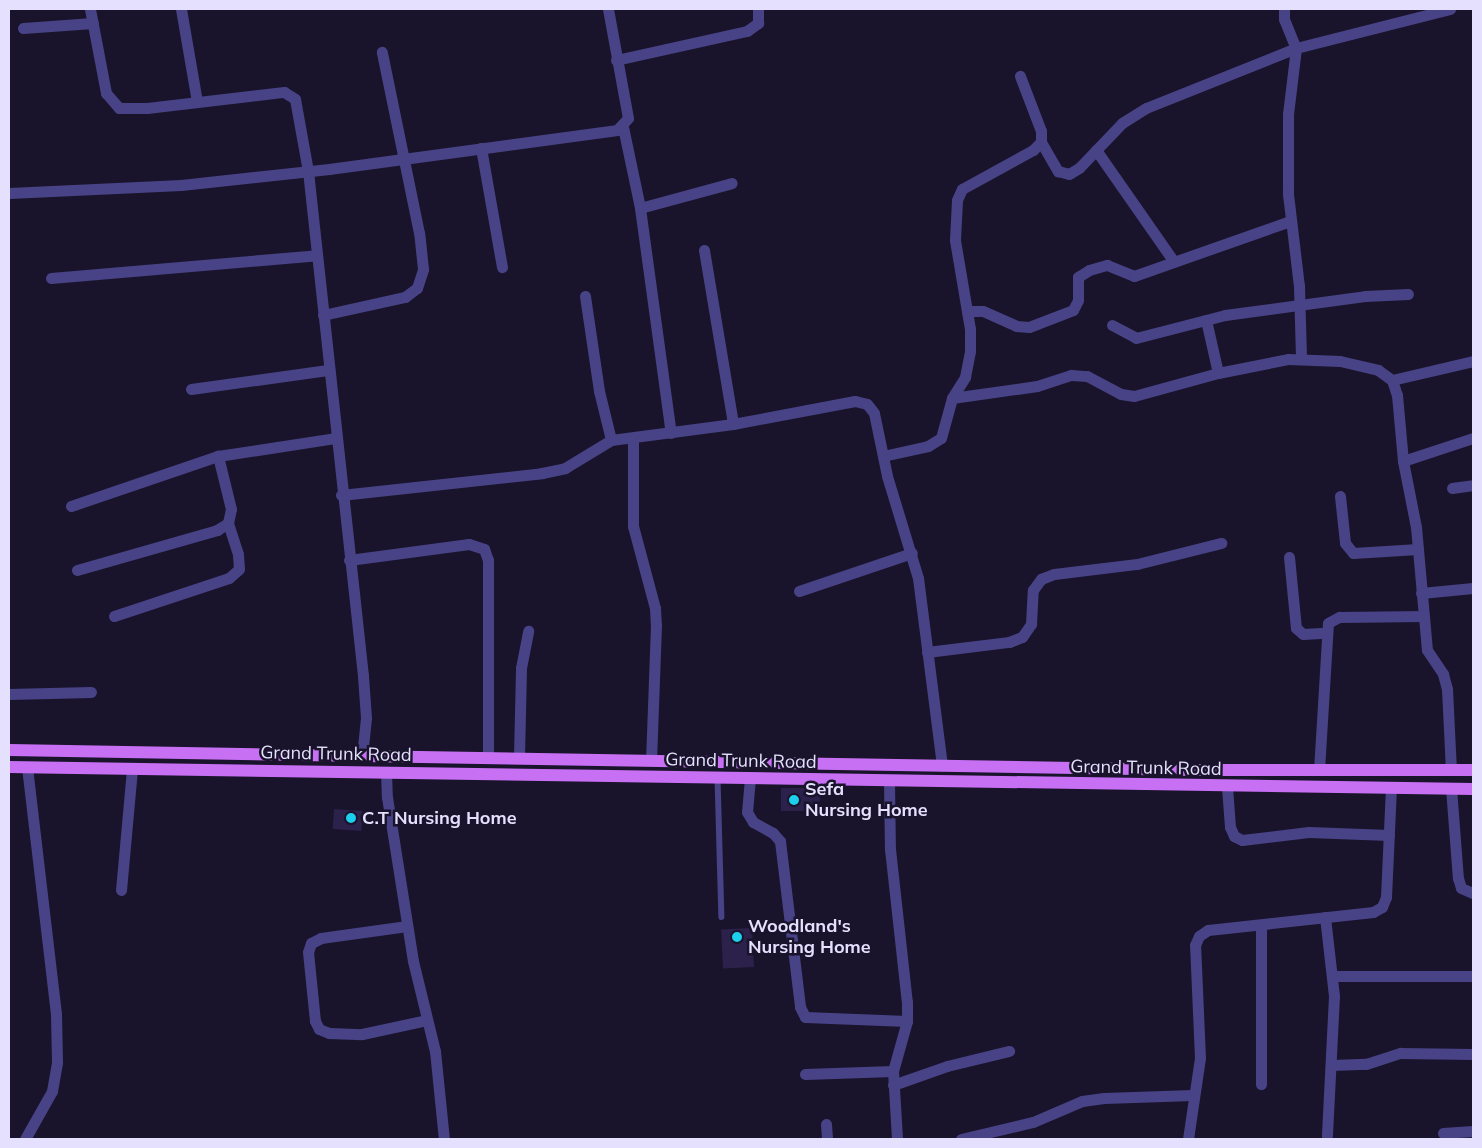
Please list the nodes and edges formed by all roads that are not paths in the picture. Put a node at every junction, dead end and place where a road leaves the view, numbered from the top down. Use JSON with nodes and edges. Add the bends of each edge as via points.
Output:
{"nodes":[{"id":1,"x":90,"y":9,"type":"edge"},
{"id":2,"x":181,"y":9,"type":"edge"},
{"id":3,"x":608,"y":9,"type":"edge"},
{"id":4,"x":758,"y":9,"type":"edge"},
{"id":5,"x":1284,"y":9,"type":"edge"},
{"id":6,"x":1450,"y":9,"type":"edge"},
{"id":7,"x":93,"y":23,"type":"junction"},
{"id":8,"x":24,"y":28,"type":"dead end"},
{"id":9,"x":1296,"y":48,"type":"junction"},
{"id":10,"x":382,"y":52,"type":"dead end"},
{"id":11,"x":616,"y":60,"type":"junction"},
{"id":12,"x":1020,"y":76,"type":"dead end"},
{"id":13,"x":197,"y":102,"type":"junction"},
{"id":14,"x":623,"y":127,"type":"junction"},
{"id":15,"x":1041,"y":142,"type":"junction"},
{"id":16,"x":481,"y":148,"type":"junction"},
{"id":17,"x":1096,"y":150,"type":"junction"},
{"id":18,"x":404,"y":158,"type":"junction"},
{"id":19,"x":308,"y":171,"type":"junction"},
{"id":20,"x":732,"y":183,"type":"dead end"},
{"id":21,"x":9,"y":193,"type":"edge"},
{"id":22,"x":640,"y":208,"type":"junction"},
{"id":23,"x":1290,"y":221,"type":"junction"},
{"id":24,"x":704,"y":250,"type":"dead end"},
{"id":25,"x":317,"y":255,"type":"junction"},
{"id":26,"x":1174,"y":262,"type":"junction"},
{"id":27,"x":502,"y":267,"type":"dead end"},
{"id":28,"x":51,"y":278,"type":"dead end"},
{"id":29,"x":1408,"y":294,"type":"dead end"},
{"id":30,"x":585,"y":296,"type":"dead end"},
{"id":31,"x":1301,"y":306,"type":"junction"},
{"id":32,"x":967,"y":311,"type":"junction"},
{"id":33,"x":323,"y":315,"type":"junction"},
{"id":34,"x":1206,"y":320,"type":"junction"},
{"id":35,"x":1112,"y":325,"type":"dead end"},
{"id":36,"x":1301,"y":358,"type":"junction"},
{"id":37,"x":1473,"y":361,"type":"edge"},
{"id":38,"x":328,"y":370,"type":"junction"},
{"id":39,"x":1218,"y":373,"type":"junction"},
{"id":40,"x":1392,"y":380,"type":"junction"},
{"id":41,"x":191,"y":389,"type":"dead end"},
{"id":42,"x":952,"y":398,"type":"junction"},
{"id":43,"x":732,"y":424,"type":"junction"},
{"id":44,"x":671,"y":433,"type":"junction"},
{"id":45,"x":335,"y":438,"type":"junction"},
{"id":46,"x":633,"y":438,"type":"junction"},
{"id":47,"x":1473,"y":438,"type":"edge"},
{"id":48,"x":611,"y":440,"type":"junction"},
{"id":49,"x":218,"y":456,"type":"junction"},
{"id":50,"x":883,"y":456,"type":"junction"},
{"id":51,"x":1403,"y":461,"type":"junction"},
{"id":52,"x":1473,"y":485,"type":"edge"},
{"id":53,"x":1452,"y":488,"type":"dead end"},
{"id":54,"x":341,"y":495,"type":"junction"},
{"id":55,"x":1340,"y":496,"type":"dead end"},
{"id":56,"x":71,"y":506,"type":"dead end"},
{"id":57,"x":228,"y":523,"type":"junction"},
{"id":58,"x":1220,"y":543,"type":"dead end"},
{"id":59,"x":1418,"y":549,"type":"junction"},
{"id":60,"x":912,"y":553,"type":"junction"},
{"id":61,"x":1289,"y":557,"type":"dead end"},
{"id":62,"x":349,"y":560,"type":"junction"},
{"id":63,"x":77,"y":570,"type":"dead end"},
{"id":64,"x":1473,"y":588,"type":"edge"},
{"id":65,"x":799,"y":591,"type":"dead end"},
{"id":66,"x":1421,"y":593,"type":"junction"},
{"id":67,"x":114,"y":616,"type":"dead end"},
{"id":68,"x":1424,"y":616,"type":"junction"},
{"id":69,"x":528,"y":632,"type":"dead end"},
{"id":70,"x":1325,"y":633,"type":"junction"},
{"id":71,"x":927,"y":652,"type":"junction"},
{"id":72,"x":91,"y":692,"type":"dead end"},
{"id":73,"x":9,"y":694,"type":"edge"},
{"id":74,"x":9,"y":750,"type":"edge"},
{"id":75,"x":362,"y":754,"type":"junction"},
{"id":76,"x":488,"y":756,"type":"junction"},
{"id":77,"x":519,"y":757,"type":"junction"},
{"id":78,"x":651,"y":760,"type":"junction"},
{"id":79,"x":942,"y":766,"type":"junction"},
{"id":80,"x":9,"y":767,"type":"edge"},
{"id":81,"x":27,"y":767,"type":"junction"},
{"id":82,"x":132,"y":768,"type":"junction"},
{"id":83,"x":1319,"y":770,"type":"junction"},
{"id":84,"x":1451,"y":770,"type":"junction"},
{"id":85,"x":1473,"y":770,"type":"edge"},
{"id":86,"x":386,"y":772,"type":"junction"},
{"id":87,"x":718,"y":778,"type":"junction"},
{"id":88,"x":750,"y":778,"type":"junction"},
{"id":89,"x":889,"y":781,"type":"junction"},
{"id":90,"x":1227,"y":787,"type":"junction"},
{"id":91,"x":1392,"y":788,"type":"junction"},
{"id":92,"x":1450,"y":788,"type":"junction"},
{"id":93,"x":1473,"y":789,"type":"edge"},
{"id":94,"x":1389,"y":835,"type":"junction"},
{"id":95,"x":122,"y":890,"type":"dead end"},
{"id":96,"x":1473,"y":893,"type":"edge"},
{"id":97,"x":722,"y":917,"type":"dead end"},
{"id":98,"x":1325,"y":917,"type":"junction"},
{"id":99,"x":1261,"y":925,"type":"junction"},
{"id":100,"x":407,"y":926,"type":"junction"},
{"id":101,"x":1333,"y":976,"type":"junction"},
{"id":102,"x":1473,"y":976,"type":"edge"},
{"id":103,"x":427,"y":1020,"type":"junction"},
{"id":104,"x":907,"y":1020,"type":"junction"},
{"id":105,"x":1009,"y":1051,"type":"dead end"},
{"id":106,"x":1473,"y":1054,"type":"edge"},
{"id":107,"x":1331,"y":1065,"type":"junction"},
{"id":108,"x":894,"y":1071,"type":"junction"},
{"id":109,"x":805,"y":1074,"type":"dead end"},
{"id":110,"x":1261,"y":1084,"type":"dead end"},
{"id":111,"x":893,"y":1085,"type":"junction"},
{"id":112,"x":1192,"y":1095,"type":"junction"},
{"id":113,"x":826,"y":1124,"type":"dead end"},
{"id":114,"x":1473,"y":1132,"type":"edge"},
{"id":115,"x":1443,"y":1133,"type":"dead end"},
{"id":116,"x":1327,"y":1136,"type":"dead end"},
{"id":117,"x":25,"y":1139,"type":"edge"},
{"id":118,"x":444,"y":1139,"type":"edge"},
{"id":119,"x":827,"y":1139,"type":"edge"},
{"id":120,"x":897,"y":1139,"type":"edge"},
{"id":121,"x":961,"y":1139,"type":"edge"},
{"id":122,"x":1188,"y":1139,"type":"edge"}],
"edges":[{"from":1,"to":7,"type":"street"},
{"from":2,"to":13,"type":"street"},
{"from":3,"to":11,"type":"street"},
{"from":4,"to":11,"type":"street","via":[[758,23],[747,31]]},
{"from":5,"to":9,"type":"street"},
{"from":6,"to":9,"type":"street"},
{"from":7,"to":8,"type":"street"},
{"from":7,"to":13,"type":"street","via":[[106,93],[118,108]]},
{"from":9,"to":17,"type":"street","via":[[1146,108],[1122,122]]},
{"from":9,"to":23,"type":"street","via":[[1288,114]]},
{"from":10,"to":18,"type":"street"},
{"from":11,"to":14,"type":"street","via":[[628,118]]},
{"from":12,"to":15,"type":"street","via":[[1041,131]]},
{"from":13,"to":19,"type":"street","via":[[290,94],[295,99]]},
{"from":14,"to":16,"type":"street"},
{"from":14,"to":22,"type":"street"},
{"from":15,"to":17,"type":"street","via":[[1062,174],[1079,168]]},
{"from":15,"to":32,"type":"street","via":[[1033,150],[962,189],[957,200],[955,240]]},
{"from":16,"to":18,"type":"street"},
{"from":16,"to":27,"type":"street"},
{"from":17,"to":26,"type":"street"},
{"from":18,"to":19,"type":"street"},
{"from":18,"to":33,"type":"street","via":[[423,269],[417,288],[405,297]]},
{"from":19,"to":21,"type":"street","via":[[181,185]]},
{"from":19,"to":25,"type":"street"},
{"from":20,"to":22,"type":"street"},
{"from":22,"to":44,"type":"street"},
{"from":23,"to":26,"type":"street"},
{"from":23,"to":31,"type":"street"},
{"from":24,"to":43,"type":"street"},
{"from":25,"to":28,"type":"street"},
{"from":25,"to":33,"type":"street"},
{"from":26,"to":32,"type":"street","via":[[1134,276],[1107,265],[1089,270],[1078,277],[1078,300],[1073,310],[1029,327],[1016,326],[983,311]]},
{"from":29,"to":31,"type":"street"},
{"from":30,"to":48,"type":"street","via":[[599,390]]},
{"from":31,"to":34,"type":"street"},
{"from":31,"to":36,"type":"street"},
{"from":32,"to":42,"type":"street","via":[[970,352],[965,376]]},
{"from":33,"to":38,"type":"street"},
{"from":34,"to":35,"type":"street","via":[[1136,338]]},
{"from":34,"to":39,"type":"street"},
{"from":36,"to":39,"type":"street"},
{"from":36,"to":40,"type":"street","via":[[1340,361],[1378,370]]},
{"from":37,"to":40,"type":"street"},
{"from":38,"to":41,"type":"street"},
{"from":38,"to":45,"type":"street"},
{"from":39,"to":42,"type":"street","via":[[1134,396],[1121,394],[1087,376],[1071,375],[1037,386]]},
{"from":40,"to":51,"type":"street","via":[[1397,395]]},
{"from":42,"to":50,"type":"street","via":[[941,438],[928,446]]},
{"from":43,"to":44,"type":"street"},
{"from":43,"to":50,"type":"street","via":[[855,401],[867,404],[874,413]]},
{"from":44,"to":46,"type":"street"},
{"from":45,"to":49,"type":"street"},
{"from":45,"to":54,"type":"street"},
{"from":46,"to":48,"type":"street"},
{"from":46,"to":78,"type":"street","via":[[632,526],[655,608],[656,625]]},
{"from":47,"to":51,"type":"street"},
{"from":48,"to":54,"type":"street","via":[[565,468]]},
{"from":49,"to":56,"type":"street"},
{"from":49,"to":57,"type":"street","via":[[231,509]]},
{"from":50,"to":60,"type":"street"},
{"from":51,"to":59,"type":"street"},
{"from":52,"to":53,"type":"street"},
{"from":54,"to":62,"type":"street"},
{"from":55,"to":59,"type":"street","via":[[1345,543],[1353,553]]},
{"from":57,"to":63,"type":"street","via":[[217,530]]},
{"from":57,"to":67,"type":"street","via":[[238,554],[238,569],[229,578]]},
{"from":58,"to":71,"type":"street","via":[[1137,564],[1054,574],[1041,580],[1033,590],[1031,624],[1022,637],[1009,642]]},
{"from":59,"to":66,"type":"street"},
{"from":60,"to":65,"type":"street"},
{"from":60,"to":71,"type":"street"},
{"from":61,"to":70,"type":"street","via":[[1296,628],[1303,634]]},
{"from":62,"to":75,"type":"street","via":[[366,718]]},
{"from":62,"to":76,"type":"street","via":[[469,544],[484,549],[488,560]]},
{"from":64,"to":66,"type":"street"},
{"from":66,"to":68,"type":"street"},
{"from":68,"to":70,"type":"street","via":[[1339,617],[1328,623]]},
{"from":68,"to":84,"type":"street","via":[[1427,650],[1443,674],[1447,689]]},
{"from":69,"to":77,"type":"street","via":[[521,668]]},
{"from":70,"to":83,"type":"street"},
{"from":71,"to":79,"type":"street"},
{"from":72,"to":73,"type":"street"},
{"from":74,"to":75,"type":"main road","name":"Grand Trunk Road"},
{"from":75,"to":76,"type":"main road","name":"Grand Trunk Road"},
{"from":76,"to":77,"type":"main road","name":"Grand Trunk Road"},
{"from":77,"to":78,"type":"main road","name":"Grand Trunk Road"},
{"from":78,"to":79,"type":"main road","name":"Grand Trunk Road"},
{"from":79,"to":83,"type":"main road","name":"Grand Trunk Road"},
{"from":80,"to":81,"type":"main road","name":"Grand Trunk Road"},
{"from":81,"to":82,"type":"main road","name":"Grand Trunk Road"},
{"from":81,"to":117,"type":"street","via":[[56,1014],[57,1062],[52,1091]]},
{"from":82,"to":86,"type":"main road","name":"Grand Trunk Road"},
{"from":82,"to":95,"type":"street"},
{"from":83,"to":84,"type":"main road","name":"Grand Trunk Road"},
{"from":84,"to":85,"type":"main road","name":"Grand Trunk Road"},
{"from":86,"to":87,"type":"main road","name":"Grand Trunk Road"},
{"from":86,"to":100,"type":"street"},
{"from":87,"to":88,"type":"main road","name":"Grand Trunk Road"},
{"from":87,"to":97,"type":"lane"},
{"from":88,"to":89,"type":"main road","name":"Grand Trunk Road"},
{"from":88,"to":104,"type":"street","via":[[747,812],[753,822],[773,833],[780,841],[800,1007],[805,1017]]},
{"from":89,"to":90,"type":"main road","name":"Grand Trunk Road"},
{"from":89,"to":104,"type":"street","via":[[890,849]]},
{"from":90,"to":91,"type":"main road","name":"Grand Trunk Road"},
{"from":90,"to":94,"type":"street","via":[[1230,827],[1234,836],[1242,840],[1309,832]]},
{"from":91,"to":92,"type":"main road","name":"Grand Trunk Road"},
{"from":91,"to":94,"type":"street"},
{"from":92,"to":93,"type":"main road","name":"Grand Trunk Road"},
{"from":92,"to":96,"type":"street","via":[[1458,878],[1461,888]]},
{"from":94,"to":98,"type":"street","via":[[1386,897],[1382,907],[1373,912]]},
{"from":98,"to":99,"type":"street"},
{"from":98,"to":101,"type":"street"},
{"from":99,"to":110,"type":"street"},
{"from":99,"to":112,"type":"street","via":[[1208,930],[1199,936],[1195,945],[1200,1058]]},
{"from":100,"to":103,"type":"street"},
{"from":100,"to":103,"type":"street","via":[[321,938],[311,943],[308,952],[315,1021],[324,1031],[362,1034]]},
{"from":101,"to":102,"type":"street"},
{"from":101,"to":107,"type":"street"},
{"from":103,"to":118,"type":"street","via":[[440,1084]]},
{"from":104,"to":108,"type":"street"},
{"from":105,"to":111,"type":"street","via":[[947,1066]]},
{"from":106,"to":107,"type":"street","via":[[1400,1053],[1366,1064]]},
{"from":107,"to":116,"type":"street"},
{"from":108,"to":109,"type":"street"},
{"from":108,"to":111,"type":"street"},
{"from":111,"to":120,"type":"street"},
{"from":112,"to":121,"type":"street","via":[[1104,1098],[1082,1102],[1033,1122]]},
{"from":112,"to":122,"type":"street"},
{"from":113,"to":119,"type":"street"},
{"from":114,"to":115,"type":"street"}]}
